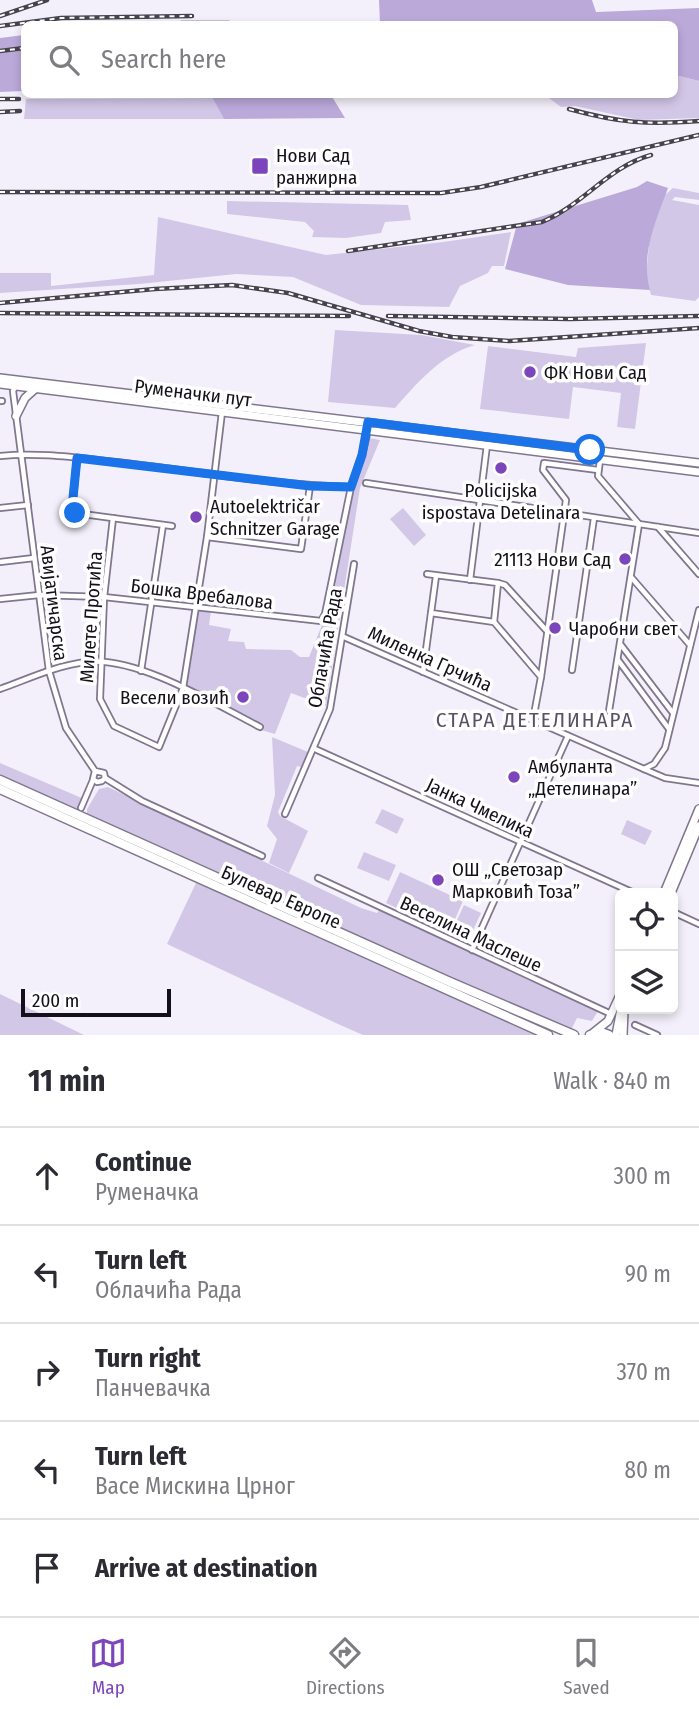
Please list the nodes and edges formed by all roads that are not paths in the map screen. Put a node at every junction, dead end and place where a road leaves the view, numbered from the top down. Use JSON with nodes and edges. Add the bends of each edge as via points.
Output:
{"nodes":[{"id":1,"x":0,"y":378,"type":"edge"},
{"id":2,"x":26,"y":381,"type":"junction"},
{"id":3,"x":0,"y":384,"type":"edge"},
{"id":4,"x":14,"y":386,"type":"junction"},
{"id":5,"x":35,"y":389,"type":"junction"},
{"id":6,"x":222,"y":412,"type":"junction"},
{"id":7,"x":16,"y":416,"type":"junction"},
{"id":8,"x":368,"y":426,"type":"junction"},
{"id":9,"x":487,"y":444,"type":"junction"},
{"id":10,"x":20,"y":454,"type":"junction"},
{"id":11,"x":0,"y":456,"type":"edge"},
{"id":12,"x":77,"y":458,"type":"junction"},
{"id":13,"x":600,"y":458,"type":"junction"},
{"id":14,"x":699,"y":463,"type":"edge"},
{"id":15,"x":598,"y":470,"type":"junction"},
{"id":16,"x":699,"y":472,"type":"edge"},
{"id":17,"x":215,"y":473,"type":"junction"},
{"id":18,"x":366,"y":483,"type":"dead end"},
{"id":19,"x":310,"y":486,"type":"junction"},
{"id":20,"x":351,"y":487,"type":"junction"},
{"id":21,"x":480,"y":501,"type":"junction"},
{"id":22,"x":28,"y":505,"type":"junction"},
{"id":23,"x":0,"y":508,"type":"edge"},
{"id":24,"x":565,"y":514,"type":"junction"},
{"id":25,"x":113,"y":518,"type":"junction"},
{"id":26,"x":594,"y":518,"type":"junction"},
{"id":27,"x":639,"y":524,"type":"junction"},
{"id":28,"x":163,"y":525,"type":"junction"},
{"id":29,"x":172,"y":526,"type":"dead end"},
{"id":30,"x":657,"y":527,"type":"junction"},
{"id":31,"x":699,"y":533,"type":"edge"},
{"id":32,"x":206,"y":537,"type":"junction"},
{"id":33,"x":34,"y":558,"type":"junction"},
{"id":34,"x":0,"y":562,"type":"edge"},
{"id":35,"x":354,"y":564,"type":"dead end"},
{"id":36,"x":699,"y":574,"type":"edge"},
{"id":37,"x":427,"y":575,"type":"dead end"},
{"id":38,"x":436,"y":576,"type":"junction"},
{"id":39,"x":631,"y":577,"type":"junction"},
{"id":40,"x":470,"y":580,"type":"junction"},
{"id":41,"x":498,"y":583,"type":"junction"},
{"id":42,"x":39,"y":595,"type":"junction"},
{"id":43,"x":104,"y":597,"type":"junction"},
{"id":44,"x":0,"y":599,"type":"edge"},
{"id":45,"x":152,"y":601,"type":"junction"},
{"id":46,"x":196,"y":607,"type":"junction"},
{"id":47,"x":699,"y":610,"type":"edge"},
{"id":48,"x":431,"y":613,"type":"junction"},
{"id":49,"x":319,"y":622,"type":"joint"},
{"id":50,"x":494,"y":622,"type":"junction"},
{"id":51,"x":547,"y":630,"type":"junction"},
{"id":52,"x":344,"y":637,"type":"junction"},
{"id":53,"x":620,"y":644,"type":"junction"},
{"id":54,"x":690,"y":645,"type":"junction"},
{"id":55,"x":618,"y":660,"type":"junction"},
{"id":56,"x":101,"y":661,"type":"junction"},
{"id":57,"x":572,"y":670,"type":"dead end"},
{"id":58,"x":49,"y":671,"type":"junction"},
{"id":59,"x":141,"y":671,"type":"junction"},
{"id":60,"x":424,"y":672,"type":"junction"},
{"id":61,"x":541,"y":677,"type":"junction"},
{"id":62,"x":183,"y":688,"type":"junction"},
{"id":63,"x":0,"y":689,"type":"edge"},
{"id":64,"x":609,"y":711,"type":"dead end"},
{"id":65,"x":673,"y":714,"type":"junction"},
{"id":66,"x":533,"y":720,"type":"junction"},
{"id":67,"x":260,"y":726,"type":"dead end"},
{"id":68,"x":670,"y":729,"type":"junction"},
{"id":69,"x":568,"y":736,"type":"junction"},
{"id":70,"x":315,"y":749,"type":"junction"},
{"id":71,"x":644,"y":769,"type":"junction"},
{"id":72,"x":95,"y":771,"type":"junction"},
{"id":73,"x":0,"y":780,"type":"edge"},
{"id":74,"x":105,"y":780,"type":"junction"},
{"id":75,"x":94,"y":782,"type":"junction"},
{"id":76,"x":699,"y":783,"type":"edge"},
{"id":77,"x":0,"y":789,"type":"edge"},
{"id":78,"x":699,"y":809,"type":"edge"},
{"id":79,"x":77,"y":811,"type":"junction"},
{"id":80,"x":285,"y":814,"type":"dead end"},
{"id":81,"x":699,"y":826,"type":"edge"},
{"id":82,"x":521,"y":842,"type":"junction"},
{"id":83,"x":262,"y":856,"type":"dead end"},
{"id":84,"x":317,"y":878,"type":"dead end"},
{"id":85,"x":623,"y":888,"type":"edge"},
{"id":86,"x":666,"y":888,"type":"edge"},
{"id":87,"x":673,"y":888,"type":"edge"},
{"id":88,"x":678,"y":914,"type":"edge"},
{"id":89,"x":699,"y":924,"type":"edge"},
{"id":90,"x":472,"y":950,"type":"junction"},
{"id":91,"x":615,"y":1007,"type":"edge"},
{"id":92,"x":612,"y":1014,"type":"junction"},
{"id":93,"x":622,"y":1014,"type":"edge"},
{"id":94,"x":623,"y":1014,"type":"edge"},
{"id":95,"x":635,"y":1025,"type":"dead end"},
{"id":96,"x":548,"y":1035,"type":"edge"},
{"id":97,"x":574,"y":1035,"type":"edge"},
{"id":98,"x":590,"y":1035,"type":"edge"},
{"id":99,"x":609,"y":1035,"type":"edge"},
{"id":100,"x":616,"y":1035,"type":"edge"},
{"id":101,"x":623,"y":1035,"type":"edge"},
{"id":102,"x":657,"y":1035,"type":"edge"}],
"edges":[{"from":1,"to":2,"type":"main road","name":"Руменачки пут"},
{"from":2,"to":4,"type":"street","name":"Руменачки пут"},
{"from":2,"to":8,"type":"main road","name":"Руменачки пут"},
{"from":3,"to":4,"type":"main road","name":"Руменачки пут"},
{"from":4,"to":5,"type":"main road","name":"Руменачки пут"},
{"from":4,"to":7,"type":"street","name":"Авијатичарска"},
{"from":5,"to":6,"type":"main road","name":"Руменачки пут"},
{"from":5,"to":7,"type":"main road"},
{"from":6,"to":8,"type":"main road","name":"Руменачки пут"},
{"from":6,"to":17,"type":"street"},
{"from":7,"to":10,"type":"street","name":"Авијатичарска"},
{"from":8,"to":9,"type":"main road"},
{"from":8,"to":14,"type":"main road"},
{"from":8,"to":20,"type":"street","name":"Облачића Рада"},
{"from":9,"to":13,"type":"main road"},
{"from":9,"to":21,"type":"street"},
{"from":10,"to":11,"type":"street"},
{"from":10,"to":12,"type":"street"},
{"from":10,"to":22,"type":"street","name":"Авијатичарска"},
{"from":12,"to":17,"type":"street"},
{"from":12,"to":25,"type":"street","via":[[72,510]]},
{"from":13,"to":15,"type":"street"},
{"from":13,"to":16,"type":"main road"},
{"from":15,"to":24,"type":"street","via":[[544,463],[543,470],[566,500]]},
{"from":15,"to":27,"type":"street","via":[[597,476]]},
{"from":17,"to":19,"type":"street"},
{"from":17,"to":32,"type":"street"},
{"from":18,"to":21,"type":"street"},
{"from":19,"to":20,"type":"street"},
{"from":19,"to":32,"type":"street","via":[[301,549]]},
{"from":20,"to":49,"type":"street","name":"Облачића Рада","via":[[325,614]]},
{"from":21,"to":24,"type":"street"},
{"from":21,"to":40,"type":"street"},
{"from":22,"to":23,"type":"street"},
{"from":22,"to":33,"type":"street","name":"Авијатичарска"},
{"from":24,"to":26,"type":"street"},
{"from":24,"to":51,"type":"street"},
{"from":25,"to":28,"type":"street"},
{"from":25,"to":43,"type":"street","name":"Милете Протића"},
{"from":26,"to":27,"type":"street"},
{"from":26,"to":57,"type":"street"},
{"from":27,"to":30,"type":"street"},
{"from":27,"to":39,"type":"street"},
{"from":28,"to":29,"type":"street"},
{"from":28,"to":45,"type":"street"},
{"from":30,"to":31,"type":"street"},
{"from":30,"to":36,"type":"street"},
{"from":32,"to":46,"type":"street"},
{"from":33,"to":34,"type":"street"},
{"from":33,"to":42,"type":"street","name":"Авијатичарска"},
{"from":35,"to":52,"type":"street","name":"Облачића Рада"},
{"from":37,"to":38,"type":"street"},
{"from":38,"to":40,"type":"street"},
{"from":38,"to":48,"type":"street"},
{"from":39,"to":53,"type":"street"},
{"from":39,"to":54,"type":"street"},
{"from":40,"to":41,"type":"street"},
{"from":41,"to":50,"type":"street"},
{"from":41,"to":51,"type":"street"},
{"from":42,"to":43,"type":"street","name":"Бошка Вребалова"},
{"from":42,"to":44,"type":"street","name":"Бошка Вребалова"},
{"from":42,"to":58,"type":"street","name":"Авијатичарска"},
{"from":43,"to":45,"type":"street","name":"Бошка Вребалова"},
{"from":43,"to":56,"type":"street","name":"Милете Протића"},
{"from":45,"to":46,"type":"street","name":"Бошка Вребалова"},
{"from":45,"to":59,"type":"street"},
{"from":46,"to":49,"type":"street","name":"Бошка Вребалова"},
{"from":46,"to":62,"type":"street"},
{"from":47,"to":54,"type":"street"},
{"from":48,"to":50,"type":"street"},
{"from":48,"to":60,"type":"street"},
{"from":50,"to":61,"type":"street"},
{"from":51,"to":61,"type":"street"},
{"from":52,"to":60,"type":"street","name":"Миленка Грчића"},
{"from":52,"to":70,"type":"street","name":"Облачића Рада","via":[[330,709]]},
{"from":53,"to":55,"type":"street"},
{"from":53,"to":65,"type":"street"},
{"from":54,"to":65,"type":"street"},
{"from":55,"to":64,"type":"street"},
{"from":55,"to":68,"type":"street"},
{"from":56,"to":58,"type":"street"},
{"from":56,"to":59,"type":"street"},
{"from":56,"to":62,"type":"street","name":"Милете Протића","via":[[100,699],[109,721],[159,747]]},
{"from":58,"to":63,"type":"street"},
{"from":58,"to":72,"type":"street","name":"Авијатичарска","via":[[66,728]]},
{"from":59,"to":62,"type":"street"},
{"from":60,"to":66,"type":"street","name":"Миленка Грчића"},
{"from":61,"to":66,"type":"street"},
{"from":62,"to":67,"type":"street"},
{"from":65,"to":68,"type":"street"},
{"from":66,"to":69,"type":"street","name":"Миленка Грчића"},
{"from":68,"to":71,"type":"street","via":[[660,757]]},
{"from":69,"to":71,"type":"street","name":"Миленка Грчића"},
{"from":69,"to":82,"type":"street"},
{"from":70,"to":80,"type":"street","name":"Облачића Рада"},
{"from":70,"to":82,"type":"street","name":"Јанка Чмелика"},
{"from":71,"to":76,"type":"street","name":"Миленка Грчића","via":[[665,778]]},
{"from":72,"to":74,"type":"street","name":"Авијатичарска","via":[[102,771]]},
{"from":72,"to":75,"type":"street"},
{"from":73,"to":79,"type":"main road","name":"Булевар Европе"},
{"from":74,"to":75,"type":"street"},
{"from":74,"to":83,"type":"street"},
{"from":75,"to":79,"type":"street"},
{"from":77,"to":96,"type":"main road","name":"Булевар Европе"},
{"from":78,"to":86,"type":"main road"},
{"from":79,"to":97,"type":"main road","name":"Булевар Европе"},
{"from":81,"to":87,"type":"main road"},
{"from":82,"to":85,"type":"street","name":"Јанка Чмелика"},
{"from":82,"to":90,"type":"street"},
{"from":84,"to":90,"type":"street","name":"Веселина Маслеше"},
{"from":88,"to":89,"type":"street"},
{"from":90,"to":92,"type":"street","name":"Веселина Маслеше"},
{"from":91,"to":92,"type":"main road"},
{"from":92,"to":98,"type":"main road"},
{"from":93,"to":100,"type":"main road"},
{"from":94,"to":101,"type":"main road"},
{"from":95,"to":102,"type":"street"},
{"from":98,"to":99,"type":"main road"}]}
